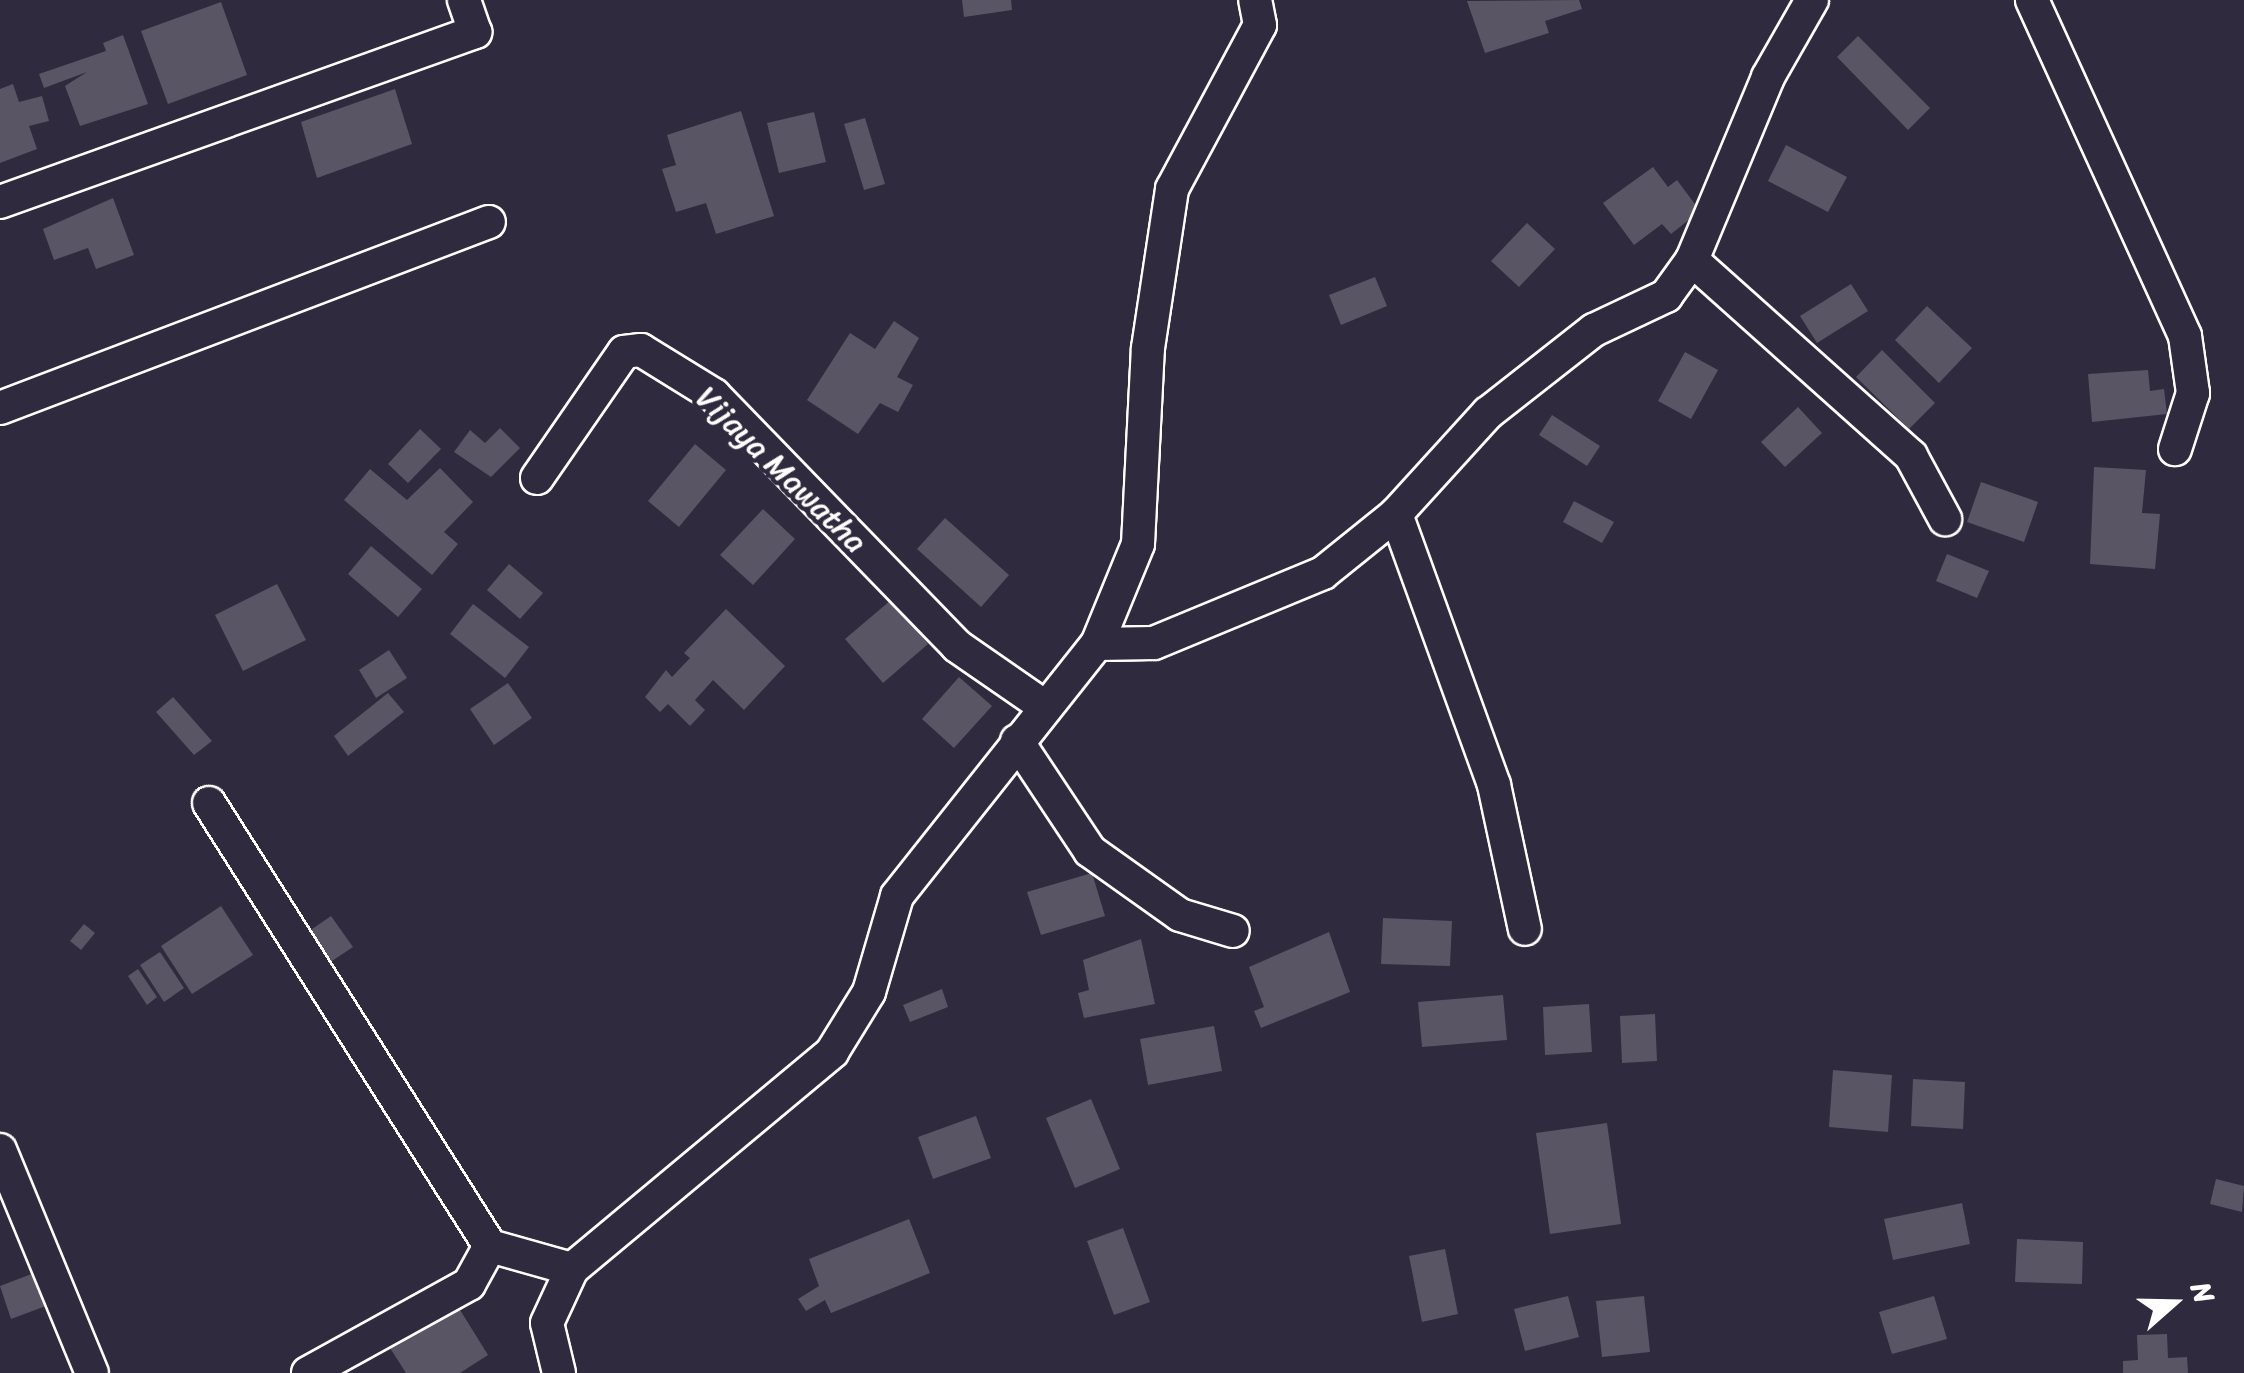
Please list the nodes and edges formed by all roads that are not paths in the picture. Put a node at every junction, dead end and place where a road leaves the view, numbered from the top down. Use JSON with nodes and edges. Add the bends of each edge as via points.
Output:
{"nodes":[{"id":1,"x":464,"y":0,"type":"edge"},
{"id":2,"x":1255,"y":0,"type":"edge"},
{"id":3,"x":1812,"y":0,"type":"edge"},
{"id":4,"x":2032,"y":0,"type":"edge"},
{"id":5,"x":0,"y":202,"type":"edge"},
{"id":6,"x":488,"y":222,"type":"dead end"},
{"id":7,"x":1692,"y":260,"type":"junction"},
{"id":8,"x":0,"y":408,"type":"edge"},
{"id":9,"x":2175,"y":450,"type":"dead end"},
{"id":10,"x":537,"y":478,"type":"dead end"},
{"id":11,"x":1396,"y":514,"type":"junction"},
{"id":12,"x":1945,"y":520,"type":"dead end"},
{"id":13,"x":1097,"y":644,"type":"junction"},
{"id":14,"x":1045,"y":707,"type":"junction"},
{"id":15,"x":1017,"y":741,"type":"junction"},
{"id":16,"x":209,"y":803,"type":"dead end"},
{"id":17,"x":1524,"y":929,"type":"dead end"},
{"id":18,"x":1233,"y":931,"type":"dead end"},
{"id":19,"x":0,"y":1150,"type":"edge"},
{"id":20,"x":490,"y":1246,"type":"junction"},
{"id":21,"x":572,"y":1268,"type":"junction"},
{"id":22,"x":92,"y":1373,"type":"edge"},
{"id":23,"x":308,"y":1373,"type":"edge"},
{"id":24,"x":559,"y":1373,"type":"edge"}],
"edges":[{"from":1,"to":5,"type":"street","via":[[475,32]]},
{"from":2,"to":13,"type":"street","via":[[1260,25],[1172,189],[1148,348],[1138,544]]},
{"from":3,"to":7,"type":"street","via":[[1768,77]]},
{"from":4,"to":9,"type":"street","via":[[2184,336],[2193,393]]},
{"from":6,"to":8,"type":"street"},
{"from":7,"to":11,"type":"street","via":[[1666,296],[1594,330],[1488,413]]},
{"from":7,"to":12,"type":"street","via":[[1911,456]]},
{"from":10,"to":14,"type":"street","name":"Vijaya Mawatha","via":[[624,352],[641,350],[714,395],[956,646]]},
{"from":11,"to":13,"type":"street","via":[[1323,574],[1154,644]]},
{"from":11,"to":17,"type":"street","via":[[1494,785]]},
{"from":13,"to":14,"type":"street"},
{"from":14,"to":15,"type":"street"},
{"from":15,"to":18,"type":"street","via":[[1090,851],[1180,916]]},
{"from":15,"to":21,"type":"street","via":[[897,896],[869,992],[832,1052]]},
{"from":16,"to":20,"type":"street"},
{"from":19,"to":22,"type":"street"},
{"from":20,"to":21,"type":"street"},
{"from":20,"to":23,"type":"street","via":[[469,1284]]},
{"from":21,"to":24,"type":"street","via":[[547,1323]]}]}
